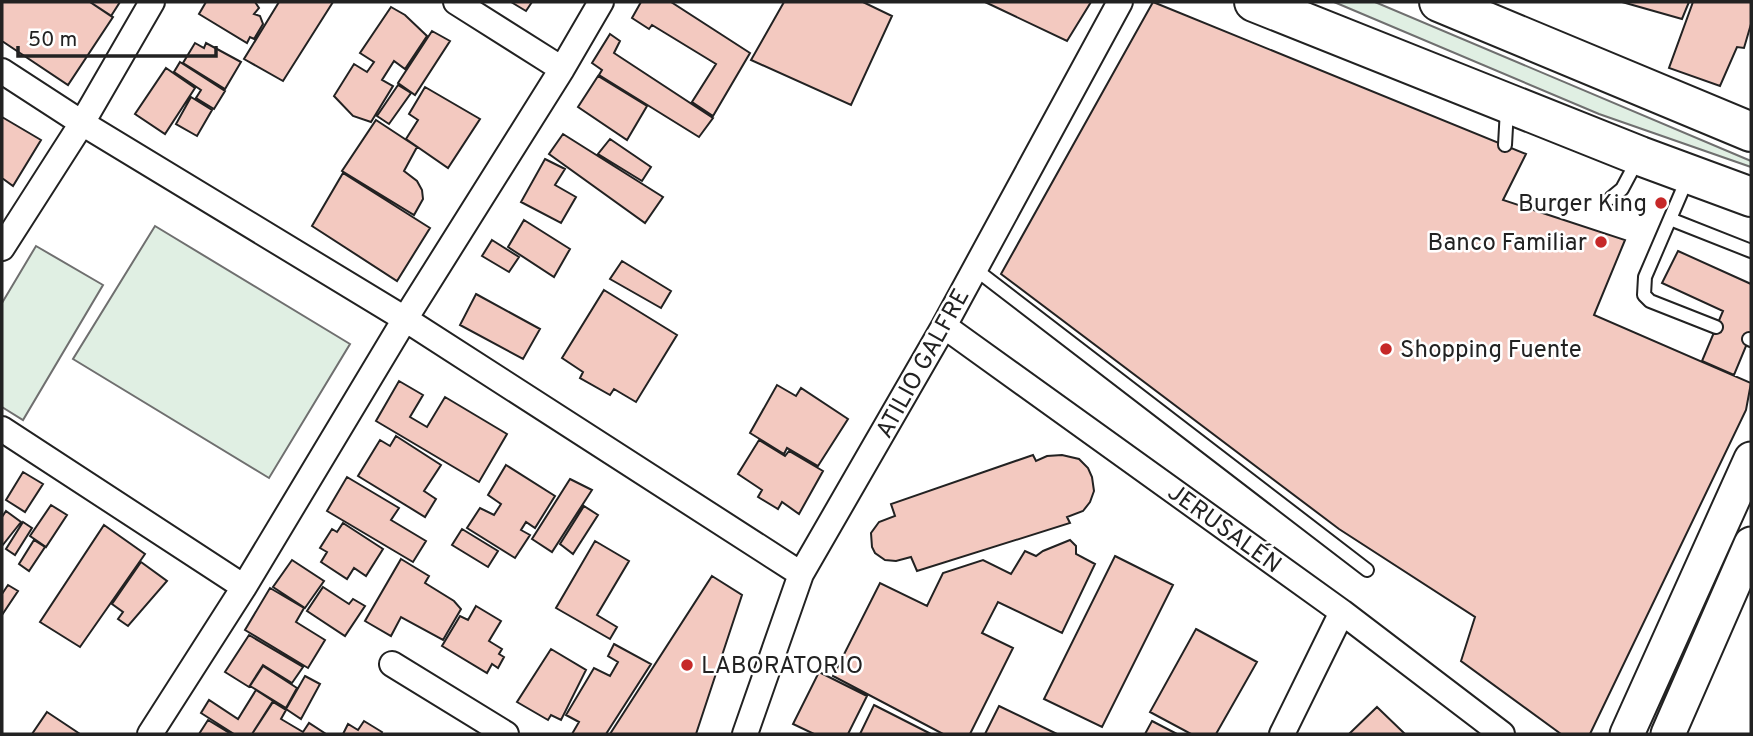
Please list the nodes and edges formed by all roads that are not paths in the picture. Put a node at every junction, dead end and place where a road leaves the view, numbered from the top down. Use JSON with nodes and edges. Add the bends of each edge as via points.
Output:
{"nodes":[{"id":1,"x":152,"y":2,"type":"edge"},
{"id":2,"x":456,"y":2,"type":"edge"},
{"id":3,"x":601,"y":2,"type":"edge"},
{"id":4,"x":1120,"y":2,"type":"edge"},
{"id":5,"x":1254,"y":2,"type":"edge"},
{"id":6,"x":1439,"y":2,"type":"edge"},
{"id":7,"x":562,"y":69,"type":"junction"},
{"id":8,"x":2,"y":71,"type":"edge"},
{"id":9,"x":1507,"y":101,"type":"junction"},
{"id":10,"x":82,"y":123,"type":"junction"},
{"id":11,"x":1751,"y":132,"type":"edge"},
{"id":12,"x":1505,"y":145,"type":"dead end"},
{"id":13,"x":1640,"y":156,"type":"junction"},
{"id":14,"x":1690,"y":174,"type":"junction"},
{"id":15,"x":1751,"y":197,"type":"edge"},
{"id":16,"x":1611,"y":198,"type":"dead end"},
{"id":17,"x":1670,"y":219,"type":"junction"},
{"id":18,"x":2,"y":248,"type":"edge"},
{"id":19,"x":1751,"y":251,"type":"edge"},
{"id":20,"x":975,"y":269,"type":"junction"},
{"id":21,"x":405,"y":319,"type":"junction"},
{"id":22,"x":944,"y":326,"type":"junction"},
{"id":23,"x":1716,"y":327,"type":"dead end"},
{"id":24,"x":2,"y":429,"type":"edge"},
{"id":25,"x":1751,"y":459,"type":"edge"},
{"id":26,"x":1751,"y":544,"type":"edge"},
{"id":27,"x":1367,"y":570,"type":"dead end"},
{"id":28,"x":801,"y":574,"type":"junction"},
{"id":29,"x":244,"y":586,"type":"junction"},
{"id":30,"x":1342,"y":612,"type":"junction"},
{"id":31,"x":392,"y":664,"type":"dead end"},
{"id":32,"x":150,"y":734,"type":"edge"},
{"id":33,"x":506,"y":734,"type":"edge"},
{"id":34,"x":745,"y":734,"type":"edge"},
{"id":35,"x":1282,"y":734,"type":"edge"},
{"id":36,"x":1502,"y":734,"type":"edge"},
{"id":37,"x":1627,"y":734,"type":"edge"},
{"id":38,"x":1668,"y":734,"type":"edge"}],
"edges":[{"from":1,"to":10,"type":"street"},
{"from":2,"to":7,"type":"street"},
{"from":3,"to":7,"type":"street"},
{"from":4,"to":20,"type":"street","name":"ATILIO GALFRE"},
{"from":5,"to":9,"type":"highway"},
{"from":6,"to":11,"type":"highway"},
{"from":7,"to":21,"type":"street"},
{"from":8,"to":10,"type":"street"},
{"from":9,"to":12,"type":"lane"},
{"from":9,"to":13,"type":"highway"},
{"from":10,"to":18,"type":"street"},
{"from":10,"to":21,"type":"street"},
{"from":13,"to":14,"type":"highway"},
{"from":13,"to":16,"type":"lane","via":[[1622,190]]},
{"from":14,"to":15,"type":"highway"},
{"from":14,"to":17,"type":"lane"},
{"from":17,"to":19,"type":"lane"},
{"from":17,"to":23,"type":"lane","via":[[1644,277],[1644,295]]},
{"from":20,"to":22,"type":"street","name":"ATILIO GALFRE"},
{"from":20,"to":27,"type":"lane"},
{"from":21,"to":28,"type":"street"},
{"from":21,"to":29,"type":"street"},
{"from":22,"to":28,"type":"street","name":"ATILIO GALFRE"},
{"from":22,"to":30,"type":"street","name":"JERUSALÉN"},
{"from":24,"to":29,"type":"street"},
{"from":25,"to":37,"type":"main road"},
{"from":26,"to":38,"type":"main road"},
{"from":28,"to":34,"type":"street","name":"ATILIO GALFRE"},
{"from":29,"to":32,"type":"street"},
{"from":30,"to":35,"type":"street"},
{"from":30,"to":36,"type":"street","name":"JERUSALÉN"},
{"from":31,"to":33,"type":"street"}]}
